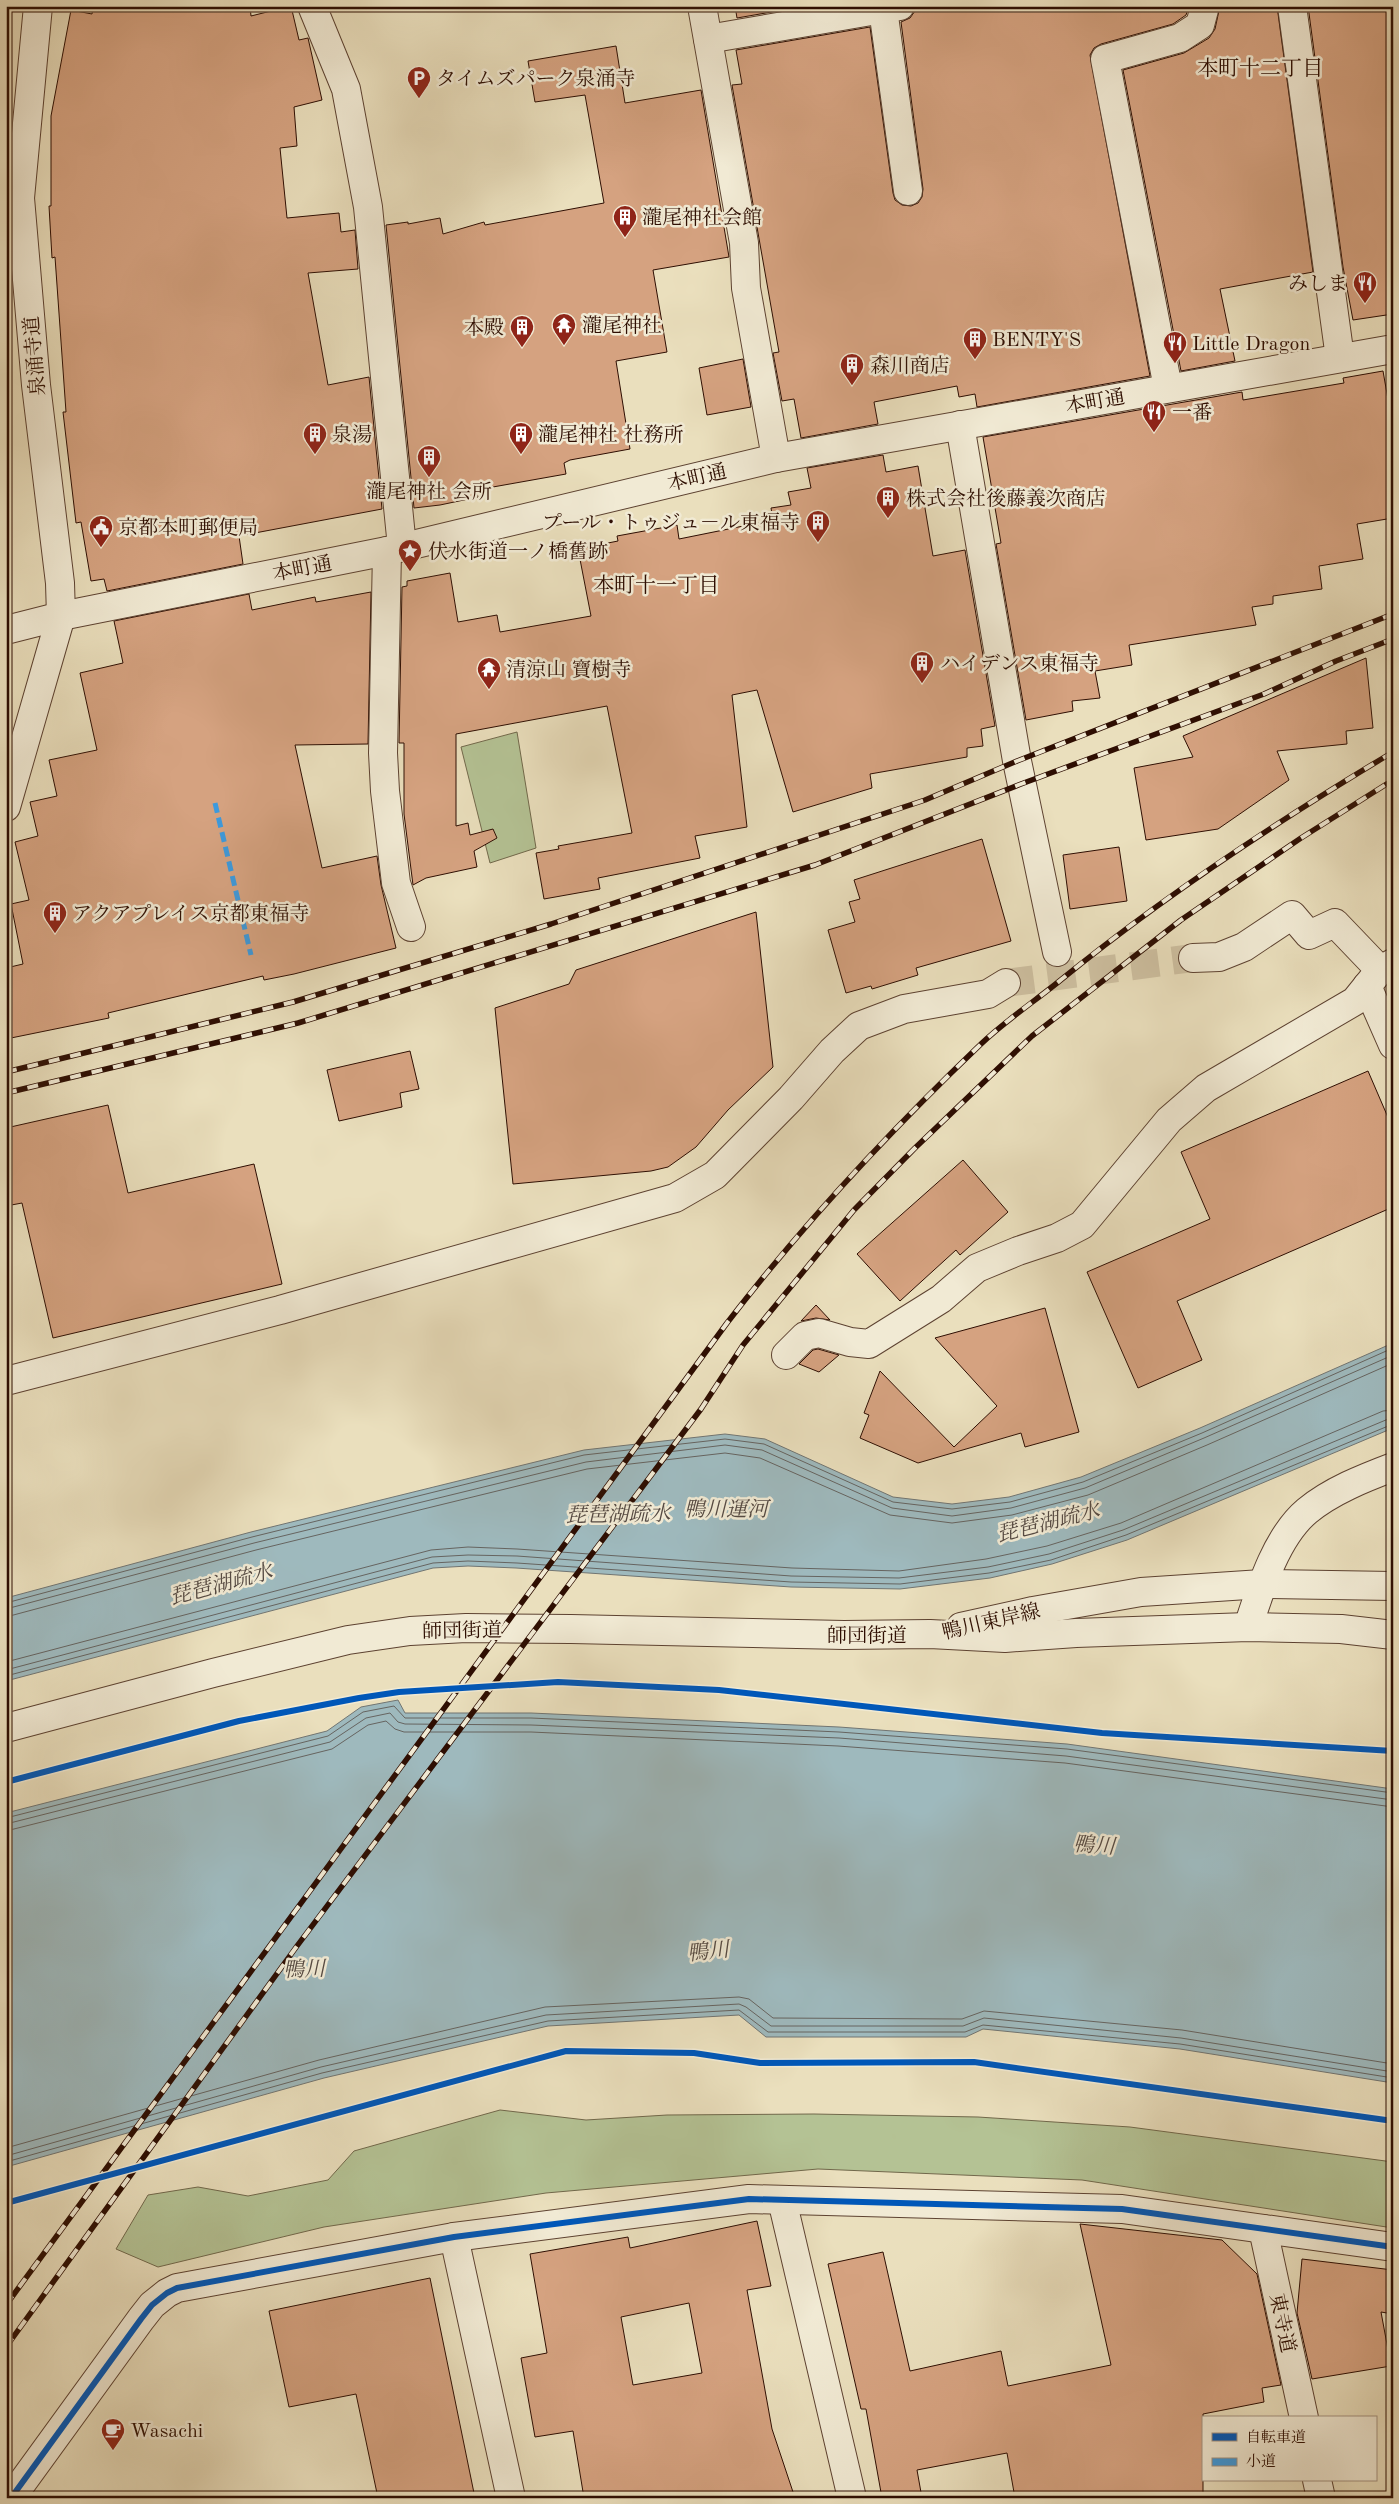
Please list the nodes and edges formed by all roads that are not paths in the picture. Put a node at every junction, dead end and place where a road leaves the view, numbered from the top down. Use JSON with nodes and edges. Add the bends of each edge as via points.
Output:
{"nodes":[{"id":1,"x":38,"y":6,"type":"edge"},
{"id":2,"x":312,"y":6,"type":"edge"},
{"id":3,"x":702,"y":6,"type":"edge"},
{"id":4,"x":1205,"y":6,"type":"edge"},
{"id":5,"x":1292,"y":6,"type":"edge"},
{"id":6,"x":892,"y":8,"type":"edge"},
{"id":7,"x":708,"y":39,"type":"junction"},
{"id":8,"x":908,"y":191,"type":"dead end"},
{"id":9,"x":13,"y":199,"type":"edge"},
{"id":10,"x":1393,"y":350,"type":"edge"},
{"id":11,"x":1340,"y":358,"type":"junction"},
{"id":12,"x":1168,"y":388,"type":"junction"},
{"id":13,"x":960,"y":425,"type":"junction"},
{"id":14,"x":776,"y":458,"type":"junction"},
{"id":15,"x":395,"y":549,"type":"junction"},
{"id":16,"x":61,"y":616,"type":"junction"},
{"id":17,"x":6,"y":630,"type":"edge"},
{"id":18,"x":6,"y":807,"type":"edge"},
{"id":19,"x":411,"y":927,"type":"dead end"},
{"id":20,"x":1057,"y":952,"type":"dead end"},
{"id":21,"x":1193,"y":958,"type":"tunnel mouth"},
{"id":22,"x":1380,"y":973,"type":"edge"},
{"id":23,"x":1006,"y":983,"type":"tunnel mouth"},
{"id":24,"x":1393,"y":1045,"type":"edge"},
{"id":25,"x":786,"y":1355,"type":"dead end"},
{"id":26,"x":6,"y":1381,"type":"edge"},
{"id":27,"x":1393,"y":1467,"type":"edge"},
{"id":28,"x":1262,"y":1584,"type":"junction"},
{"id":29,"x":1393,"y":1586,"type":"edge"},
{"id":30,"x":1248,"y":1627,"type":"junction"},
{"id":31,"x":930,"y":1634,"type":"junction"},
{"id":32,"x":1393,"y":1636,"type":"edge"},
{"id":33,"x":6,"y":1728,"type":"edge"},
{"id":34,"x":782,"y":2200,"type":"junction"},
{"id":35,"x":1263,"y":2229,"type":"junction"},
{"id":36,"x":454,"y":2237,"type":"junction"},
{"id":37,"x":1393,"y":2247,"type":"edge"},
{"id":38,"x":1304,"y":2416,"type":"edge"},
{"id":39,"x":1317,"y":2482,"type":"edge"},
{"id":40,"x":11,"y":2498,"type":"edge"},
{"id":41,"x":512,"y":2498,"type":"edge"},
{"id":42,"x":852,"y":2498,"type":"edge"},
{"id":43,"x":1321,"y":2498,"type":"edge"}],
"edges":[{"from":1,"to":9,"type":"street","name":"泉涌寺道"},
{"from":2,"to":15,"type":"street","via":[[346,89],[368,207]]},
{"from":3,"to":7,"type":"street"},
{"from":4,"to":12,"type":"street","via":[[1200,25],[1180,38],[1105,59]]},
{"from":5,"to":11,"type":"street"},
{"from":6,"to":7,"type":"street"},
{"from":6,"to":8,"type":"street"},
{"from":7,"to":14,"type":"street","via":[[744,243],[746,288]]},
{"from":9,"to":16,"type":"street","name":"泉涌寺道","via":[[60,583]]},
{"from":10,"to":11,"type":"street","name":"本町通"},
{"from":11,"to":12,"type":"street","name":"本町通"},
{"from":12,"to":13,"type":"street","name":"本町通"},
{"from":13,"to":14,"type":"street","name":"本町通"},
{"from":13,"to":20,"type":"street","via":[[1017,761]]},
{"from":14,"to":15,"type":"street","name":"本町通"},
{"from":15,"to":16,"type":"street","name":"本町通"},
{"from":15,"to":19,"type":"street","via":[[383,753],[396,883]]},
{"from":16,"to":17,"type":"street","name":"本町通"},
{"from":16,"to":18,"type":"street","name":"泉涌寺道"},
{"from":21,"to":22,"type":"street","via":[[1220,957],[1244,947],[1292,915],[1310,935],[1335,923]]},
{"from":22,"to":24,"type":"street"},
{"from":22,"to":25,"type":"street","via":[[1355,1001],[1199,1094],[1169,1120],[1082,1225],[1057,1238],[977,1268],[941,1298],[869,1344],[819,1333],[805,1336]]},
{"from":23,"to":26,"type":"street","via":[[988,994],[904,1008],[859,1026],[715,1175],[676,1198],[280,1310]]},
{"from":27,"to":28,"type":"street","via":[[1338,1492],[1306,1512],[1284,1540]]},
{"from":28,"to":29,"type":"street","name":"鴨川東岸線"},
{"from":28,"to":30,"type":"street"},
{"from":28,"to":31,"type":"street","name":"鴨川東岸線","via":[[1141,1592]]},
{"from":30,"to":31,"type":"street","name":"鴨川東岸線","via":[[1005,1638]]},
{"from":30,"to":32,"type":"street","name":"鴨川東岸線","via":[[1341,1629]]},
{"from":31,"to":33,"type":"street","name":"師団街道","via":[[844,1636],[466,1628],[410,1631],[348,1640]]},
{"from":34,"to":35,"type":"street","via":[[1122,2210]]},
{"from":34,"to":36,"type":"street","via":[[749,2199]]},
{"from":34,"to":42,"type":"street"},
{"from":35,"to":37,"type":"street"},
{"from":35,"to":38,"type":"street","name":"東寺道"},
{"from":36,"to":40,"type":"street","via":[[178,2288],[167,2293],[140,2319]]},
{"from":36,"to":41,"type":"street"},
{"from":39,"to":43,"type":"street"}]}
